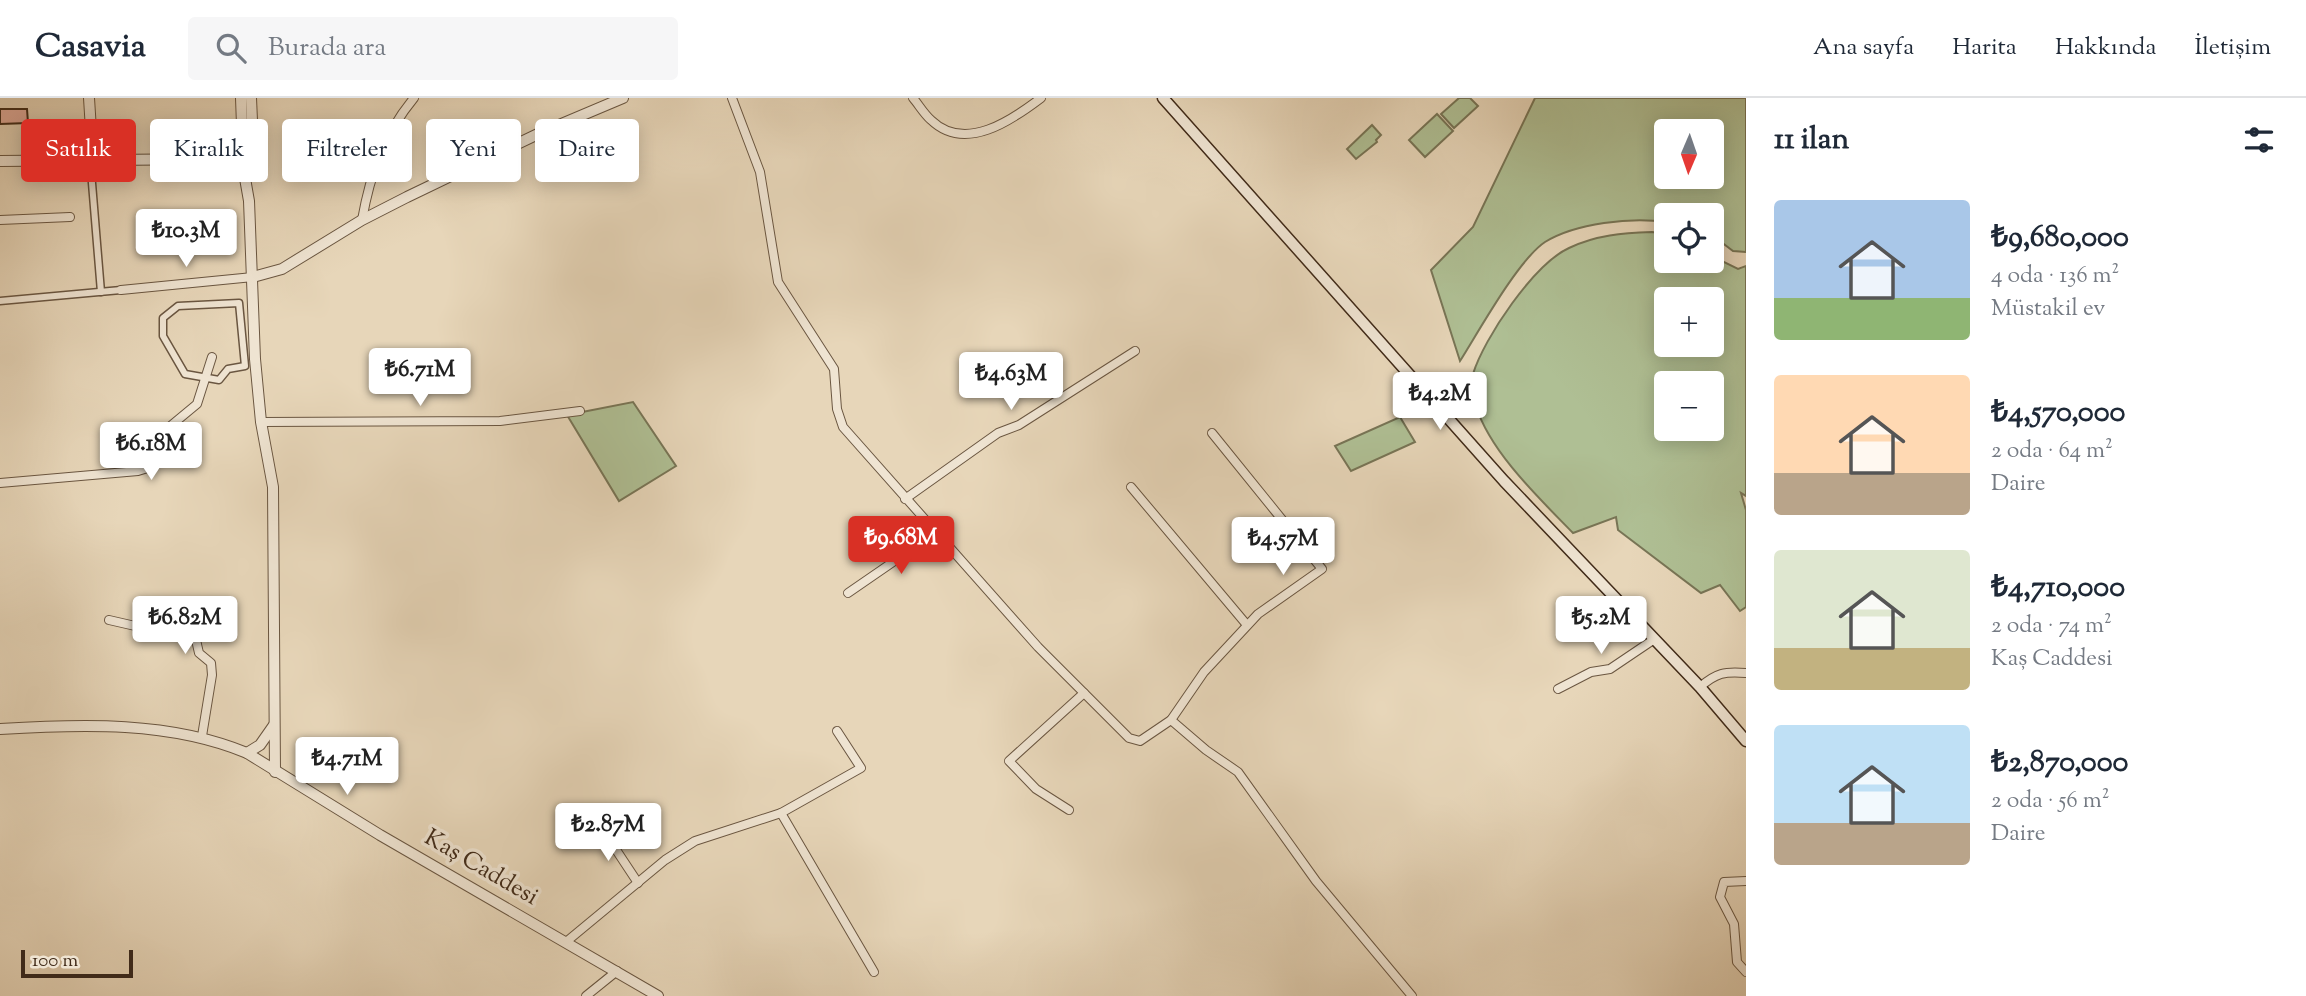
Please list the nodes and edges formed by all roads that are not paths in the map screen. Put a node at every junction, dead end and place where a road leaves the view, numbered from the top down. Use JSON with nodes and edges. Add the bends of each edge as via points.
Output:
{"nodes":[{"id":1,"x":89,"y":98,"type":"edge"},
{"id":2,"x":241,"y":98,"type":"edge"},
{"id":3,"x":251,"y":98,"type":"edge"},
{"id":4,"x":414,"y":98,"type":"edge"},
{"id":5,"x":623,"y":98,"type":"edge"},
{"id":6,"x":732,"y":98,"type":"edge"},
{"id":7,"x":913,"y":98,"type":"edge"},
{"id":8,"x":1041,"y":98,"type":"edge"},
{"id":9,"x":1163,"y":98,"type":"edge"},
{"id":10,"x":90,"y":119,"type":"edge"},
{"id":11,"x":242,"y":119,"type":"edge"},
{"id":12,"x":252,"y":119,"type":"edge"},
{"id":13,"x":0,"y":162,"type":"edge"},
{"id":14,"x":21,"y":162,"type":"edge"},
{"id":15,"x":92,"y":182,"type":"edge"},
{"id":16,"x":246,"y":182,"type":"edge"},
{"id":17,"x":70,"y":217,"type":"dead end"},
{"id":18,"x":0,"y":220,"type":"edge"},
{"id":19,"x":362,"y":220,"type":"junction"},
{"id":20,"x":253,"y":277,"type":"junction"},
{"id":21,"x":121,"y":290,"type":"joint"},
{"id":22,"x":101,"y":292,"type":"junction"},
{"id":23,"x":0,"y":300,"type":"edge"},
{"id":24,"x":1135,"y":351,"type":"dead end"},
{"id":25,"x":212,"y":357,"type":"dead end"},
{"id":26,"x":206,"y":379,"type":"junction"},
{"id":27,"x":580,"y":411,"type":"dead end"},
{"id":28,"x":261,"y":422,"type":"junction"},
{"id":29,"x":1212,"y":433,"type":"dead end"},
{"id":30,"x":0,"y":483,"type":"edge"},
{"id":31,"x":1131,"y":487,"type":"dead end"},
{"id":32,"x":905,"y":499,"type":"junction"},
{"id":33,"x":938,"y":531,"type":"junction"},
{"id":34,"x":848,"y":593,"type":"dead end"},
{"id":35,"x":109,"y":620,"type":"dead end"},
{"id":36,"x":1247,"y":625,"type":"junction"},
{"id":37,"x":1653,"y":640,"type":"junction"},
{"id":38,"x":1746,"y":673,"type":"edge"},
{"id":39,"x":1700,"y":687,"type":"junction"},
{"id":40,"x":1558,"y":689,"type":"dead end"},
{"id":41,"x":1084,"y":693,"type":"junction"},
{"id":42,"x":1171,"y":720,"type":"junction"},
{"id":43,"x":275,"y":721,"type":"junction"},
{"id":44,"x":0,"y":729,"type":"edge"},
{"id":45,"x":836,"y":731,"type":"dead end"},
{"id":46,"x":1744,"y":734,"type":"edge"},
{"id":47,"x":201,"y":736,"type":"junction"},
{"id":48,"x":247,"y":753,"type":"junction"},
{"id":49,"x":275,"y":772,"type":"junction"},
{"id":50,"x":1069,"y":810,"type":"dead end"},
{"id":51,"x":781,"y":813,"type":"junction"},
{"id":52,"x":601,"y":827,"type":"dead end"},
{"id":53,"x":1746,"y":881,"type":"edge"},
{"id":54,"x":638,"y":883,"type":"junction"},
{"id":55,"x":1734,"y":938,"type":"junction"},
{"id":56,"x":1746,"y":939,"type":"edge"},
{"id":57,"x":566,"y":942,"type":"junction"},
{"id":58,"x":617,"y":971,"type":"junction"},
{"id":59,"x":874,"y":972,"type":"dead end"},
{"id":60,"x":1746,"y":972,"type":"edge"},
{"id":61,"x":586,"y":996,"type":"edge"},
{"id":62,"x":658,"y":996,"type":"edge"},
{"id":63,"x":1412,"y":996,"type":"edge"}],
"edges":[{"from":1,"to":10,"type":"street"},
{"from":2,"to":11,"type":"street"},
{"from":3,"to":12,"type":"street"},
{"from":4,"to":19,"type":"street","via":[[378,156]]},
{"from":5,"to":19,"type":"street","via":[[529,138]]},
{"from":6,"to":32,"type":"street","via":[[760,172],[778,282],[834,369],[843,427]]},
{"from":7,"to":8,"type":"street","via":[[930,120],[960,133],[982,132],[1012,120]]},
{"from":9,"to":37,"type":"main road","via":[[1504,481]]},
{"from":13,"to":14,"type":"street"},
{"from":15,"to":22,"type":"street"},
{"from":16,"to":20,"type":"street"},
{"from":17,"to":18,"type":"street"},
{"from":19,"to":20,"type":"street","via":[[282,269]]},
{"from":20,"to":21,"type":"street"},
{"from":20,"to":28,"type":"street"},
{"from":21,"to":22,"type":"street"},
{"from":22,"to":23,"type":"street"},
{"from":24,"to":32,"type":"street","via":[[1019,425],[998,433]]},
{"from":25,"to":26,"type":"street"},
{"from":26,"to":26,"type":"street","via":[[185,374],[163,336],[163,318],[178,306],[239,303],[245,366],[228,369],[219,380]]},
{"from":26,"to":30,"type":"street","via":[[194,410],[162,433],[157,460],[151,467]]},
{"from":27,"to":28,"type":"street","via":[[500,421]]},
{"from":28,"to":43,"type":"street","via":[[273,487]]},
{"from":29,"to":36,"type":"street","via":[[1322,569],[1286,591]]},
{"from":31,"to":36,"type":"street"},
{"from":32,"to":33,"type":"street"},
{"from":33,"to":34,"type":"street"},
{"from":33,"to":41,"type":"street"},
{"from":35,"to":47,"type":"street","via":[[196,640],[199,653],[211,663],[212,676]]},
{"from":36,"to":42,"type":"street","via":[[1204,672]]},
{"from":37,"to":39,"type":"main road"},
{"from":37,"to":40,"type":"street","via":[[1610,669],[1591,672]]},
{"from":38,"to":39,"type":"street","via":[[1726,671]]},
{"from":39,"to":46,"type":"main road"},
{"from":41,"to":42,"type":"street","via":[[1129,738],[1140,741]]},
{"from":41,"to":50,"type":"street","via":[[1009,761],[1037,789]]},
{"from":42,"to":63,"type":"street","via":[[1238,772],[1316,881]]},
{"from":43,"to":48,"type":"street","via":[[269,735]]},
{"from":43,"to":49,"type":"street"},
{"from":44,"to":47,"type":"street","name":"Kaş Caddesi","via":[[62,726]]},
{"from":45,"to":51,"type":"street","via":[[861,768]]},
{"from":47,"to":48,"type":"street","name":"Kaş Caddesi"},
{"from":48,"to":49,"type":"street","name":"Kaş Caddesi"},
{"from":49,"to":57,"type":"street","name":"Kaş Caddesi"},
{"from":51,"to":54,"type":"street","via":[[695,841]]},
{"from":51,"to":59,"type":"street"},
{"from":52,"to":54,"type":"street"},
{"from":53,"to":55,"type":"street","via":[[1724,882],[1720,897],[1734,923]]},
{"from":54,"to":57,"type":"street"},
{"from":55,"to":56,"type":"street"},
{"from":55,"to":60,"type":"street","via":[[1737,962]]},
{"from":57,"to":58,"type":"street","name":"Kaş Caddesi"},
{"from":58,"to":61,"type":"street"},
{"from":58,"to":62,"type":"street","name":"Kaş Caddesi"}]}
